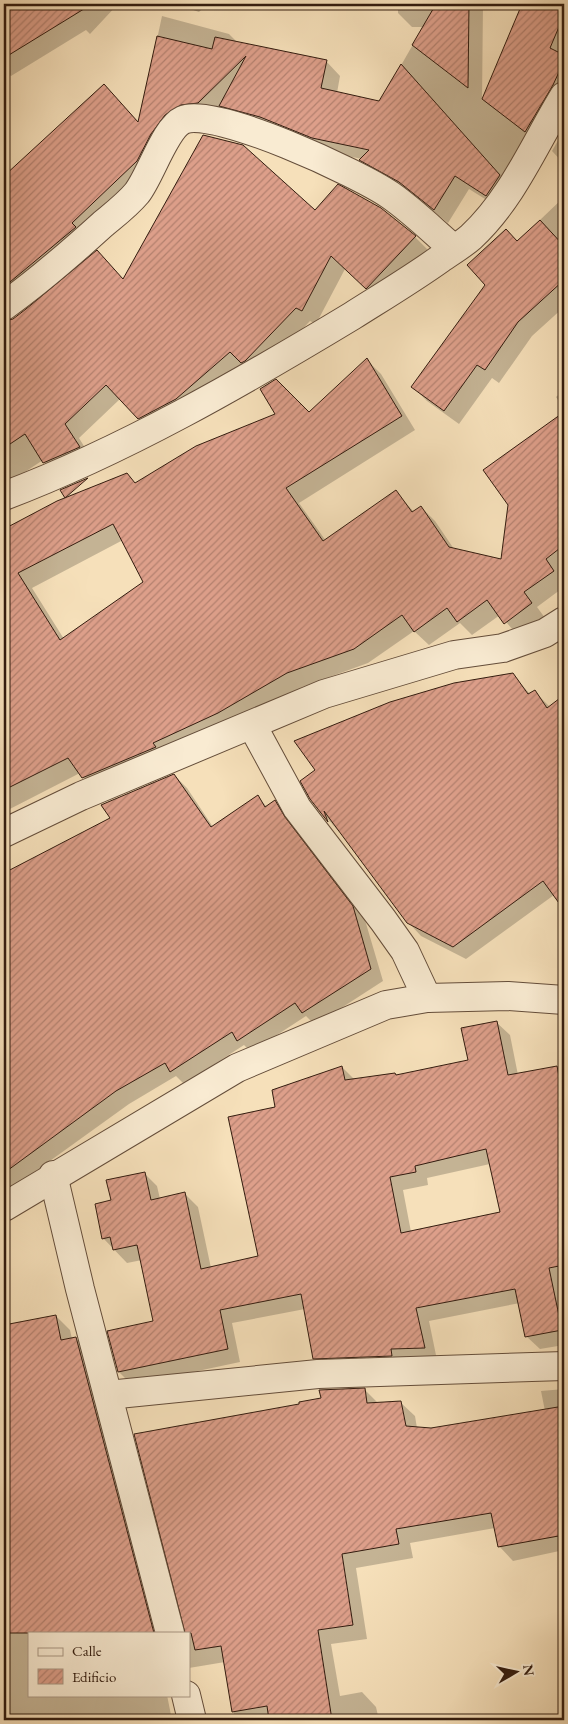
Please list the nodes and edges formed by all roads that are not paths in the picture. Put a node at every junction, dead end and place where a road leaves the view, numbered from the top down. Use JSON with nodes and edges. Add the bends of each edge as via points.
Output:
{"nodes":[{"id":1,"x":564,"y":96,"type":"edge"},
{"id":2,"x":454,"y":249,"type":"junction"},
{"id":3,"x":4,"y":306,"type":"edge"},
{"id":4,"x":4,"y":496,"type":"edge"},
{"id":5,"x":564,"y":621,"type":"edge"},
{"id":6,"x":252,"y":725,"type":"junction"},
{"id":7,"x":4,"y":833,"type":"edge"},
{"id":8,"x":427,"y":998,"type":"junction"},
{"id":9,"x":564,"y":1000,"type":"edge"},
{"id":10,"x":53,"y":1175,"type":"junction"},
{"id":11,"x":4,"y":1207,"type":"edge"},
{"id":12,"x":564,"y":1366,"type":"edge"},
{"id":13,"x":108,"y":1395,"type":"junction"},
{"id":14,"x":170,"y":1632,"type":"edge"},
{"id":15,"x":186,"y":1696,"type":"edge"},
{"id":16,"x":192,"y":1720,"type":"edge"}],
"edges":[{"from":1,"to":2,"type":"street","via":[[516,183],[471,237]]},
{"from":2,"to":3,"type":"street","via":[[390,195],[306,152],[220,122],[182,120],[167,136],[152,172],[124,207]]},
{"from":2,"to":4,"type":"street","via":[[328,330],[212,396],[60,474]]},
{"from":5,"to":6,"type":"street","via":[[545,634],[503,648],[454,655],[324,694]]},
{"from":6,"to":7,"type":"street","via":[[81,796]]},
{"from":6,"to":8,"type":"street","via":[[297,808],[383,920],[404,951]]},
{"from":8,"to":9,"type":"street","via":[[508,996]]},
{"from":8,"to":10,"type":"street","via":[[386,1006],[237,1068]]},
{"from":10,"to":11,"type":"street"},
{"from":10,"to":13,"type":"street"},
{"from":12,"to":13,"type":"street","via":[[318,1374]]},
{"from":13,"to":14,"type":"street"},
{"from":15,"to":16,"type":"street"}]}
